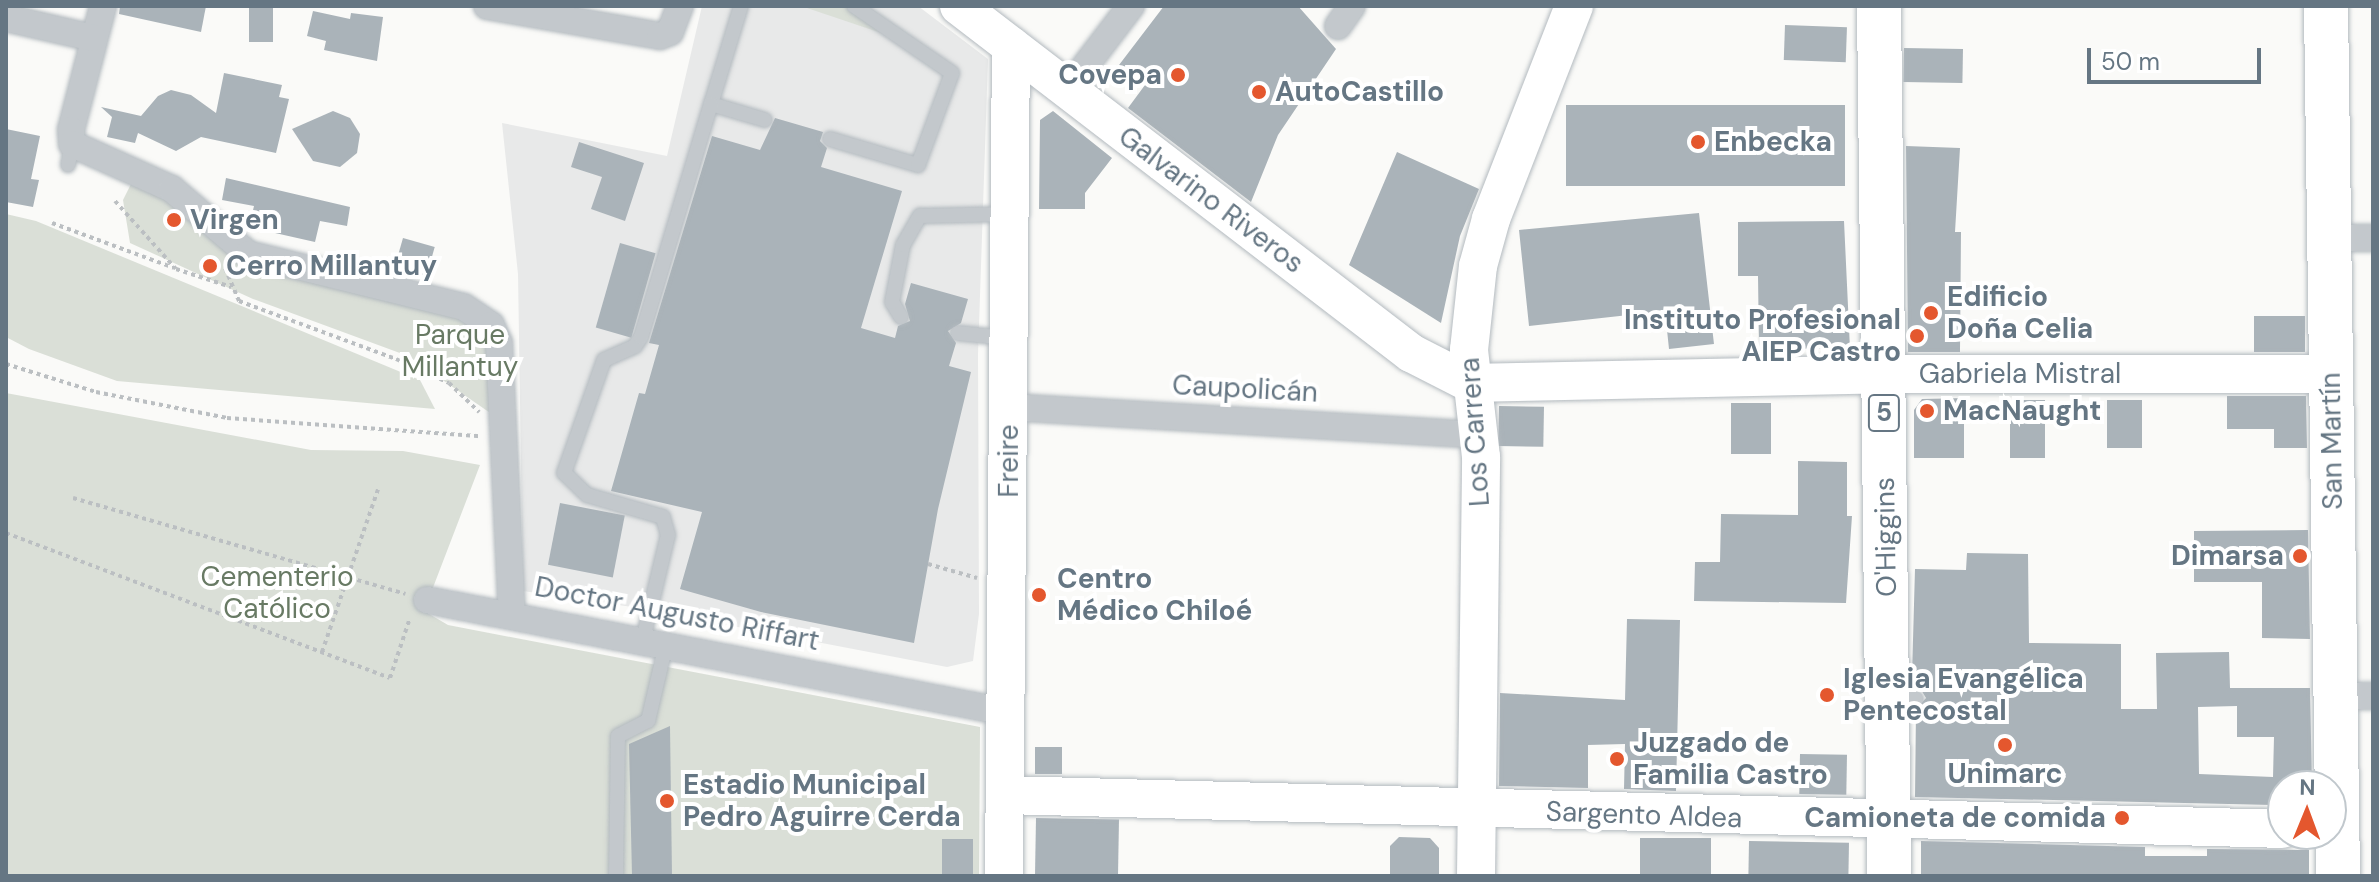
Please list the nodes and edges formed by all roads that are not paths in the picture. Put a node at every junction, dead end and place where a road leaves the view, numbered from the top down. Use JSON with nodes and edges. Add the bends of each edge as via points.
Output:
{"nodes":[{"id":1,"x":103,"y":6,"type":"edge"},
{"id":2,"x":487,"y":6,"type":"edge"},
{"id":3,"x":680,"y":6,"type":"edge"},
{"id":4,"x":741,"y":6,"type":"edge"},
{"id":5,"x":854,"y":6,"type":"edge"},
{"id":6,"x":959,"y":6,"type":"edge"},
{"id":7,"x":1131,"y":6,"type":"edge"},
{"id":8,"x":1574,"y":6,"type":"edge"},
{"id":9,"x":1879,"y":6,"type":"edge"},
{"id":10,"x":2326,"y":6,"type":"edge"},
{"id":11,"x":6,"y":18,"type":"edge"},
{"id":12,"x":93,"y":38,"type":"junction"},
{"id":13,"x":1011,"y":46,"type":"junction"},
{"id":14,"x":1067,"y":90,"type":"junction"},
{"id":15,"x":711,"y":104,"type":"junction"},
{"id":16,"x":765,"y":120,"type":"dead end"},
{"id":17,"x":830,"y":139,"type":"dead end"},
{"id":18,"x":1011,"y":144,"type":"junction"},
{"id":19,"x":1010,"y":214,"type":"junction"},
{"id":20,"x":2329,"y":238,"type":"junction"},
{"id":21,"x":2373,"y":238,"type":"edge"},
{"id":22,"x":901,"y":317,"type":"dead end"},
{"id":23,"x":958,"y":333,"type":"dead end"},
{"id":24,"x":1010,"y":338,"type":"junction"},
{"id":25,"x":1884,"y":374,"type":"junction"},
{"id":26,"x":2331,"y":374,"type":"junction"},
{"id":27,"x":1470,"y":383,"type":"junction"},
{"id":28,"x":1009,"y":407,"type":"junction"},
{"id":29,"x":1478,"y":435,"type":"junction"},
{"id":30,"x":422,"y":598,"type":"road end"},
{"id":31,"x":512,"y":615,"type":"junction"},
{"id":32,"x":655,"y":641,"type":"junction"},
{"id":33,"x":2354,"y":696,"type":"edge"},
{"id":34,"x":1006,"y":712,"type":"junction"},
{"id":35,"x":2343,"y":770,"type":"edge"},
{"id":36,"x":1005,"y":795,"type":"junction"},
{"id":37,"x":1478,"y":810,"type":"junction"},
{"id":38,"x":1889,"y":821,"type":"junction"},
{"id":39,"x":2267,"y":829,"type":"edge"},
{"id":40,"x":2336,"y":850,"type":"edge"},
{"id":41,"x":616,"y":876,"type":"edge"},
{"id":42,"x":1004,"y":876,"type":"edge"},
{"id":43,"x":1476,"y":876,"type":"edge"},
{"id":44,"x":1889,"y":876,"type":"edge"},
{"id":45,"x":2338,"y":876,"type":"edge"}],
"edges":[{"from":1,"to":12,"type":"street","name":"Doctor Augusto Riffart"},
{"from":2,"to":3,"type":"street","via":[[660,36],[670,32]]},
{"from":4,"to":15,"type":"lane"},
{"from":5,"to":17,"type":"lane","via":[[952,73],[918,165]]},
{"from":6,"to":13,"type":"main road","name":"Galvarino Riveros"},
{"from":7,"to":14,"type":"street"},
{"from":8,"to":27,"type":"main road","name":"Los Carrera","via":[[1491,219],[1478,266]]},
{"from":9,"to":25,"type":"highway","name":"O'Higgins","number":"5"},
{"from":10,"to":20,"type":"highway","name":"San Martín"},
{"from":11,"to":12,"type":"street"},
{"from":12,"to":31,"type":"street","name":"Doctor Augusto Riffart","via":[[70,154],[172,189],[248,254],[464,307],[485,319],[499,343]]},
{"from":13,"to":14,"type":"main road","name":"Galvarino Riveros"},
{"from":13,"to":18,"type":"main road","name":"Freire"},
{"from":14,"to":18,"type":"main road","via":[[1039,96]]},
{"from":14,"to":27,"type":"main road","name":"Galvarino Riveros","via":[[1411,353]]},
{"from":15,"to":16,"type":"lane"},
{"from":15,"to":32,"type":"lane","via":[[641,337],[635,346],[604,360],[564,473],[587,495],[663,517],[668,535]]},
{"from":18,"to":19,"type":"main road","name":"Freire"},
{"from":19,"to":22,"type":"lane","via":[[920,216],[903,245],[892,302]]},
{"from":19,"to":24,"type":"main road","name":"Freire"},
{"from":20,"to":21,"type":"street"},
{"from":20,"to":26,"type":"highway","name":"San Martín"},
{"from":23,"to":24,"type":"lane"},
{"from":24,"to":28,"type":"main road","name":"Freire"},
{"from":25,"to":26,"type":"main road","name":"Gabriela Mistral"},
{"from":25,"to":27,"type":"main road","name":"Gabriela Mistral"},
{"from":25,"to":38,"type":"highway","name":"O'Higgins","number":"5","via":[[1902,699]]},
{"from":26,"to":33,"type":"highway","name":"San Martín"},
{"from":27,"to":29,"type":"main road","name":"Los Carrera"},
{"from":28,"to":29,"type":"street","name":"Caupolicán"},
{"from":28,"to":34,"type":"main road","name":"Freire"},
{"from":29,"to":37,"type":"main road","name":"Los Carrera"},
{"from":30,"to":31,"type":"street"},
{"from":31,"to":32,"type":"street","name":"Doctor Augusto Riffart"},
{"from":32,"to":34,"type":"street","name":"Doctor Augusto Riffart"},
{"from":32,"to":41,"type":"lane","via":[[648,721],[618,736]]},
{"from":33,"to":35,"type":"highway","name":"San Martín"},
{"from":34,"to":36,"type":"main road","name":"Freire"},
{"from":36,"to":37,"type":"main road","name":"Sargento Aldea"},
{"from":36,"to":42,"type":"main road","name":"Freire"},
{"from":37,"to":38,"type":"main road","name":"Sargento Aldea"},
{"from":37,"to":43,"type":"main road","name":"Los Carrera"},
{"from":38,"to":39,"type":"main road","name":"Sargento Aldea"},
{"from":38,"to":44,"type":"highway","name":"O'Higgins","number":"5"},
{"from":40,"to":45,"type":"highway","name":"San Martín"}]}
